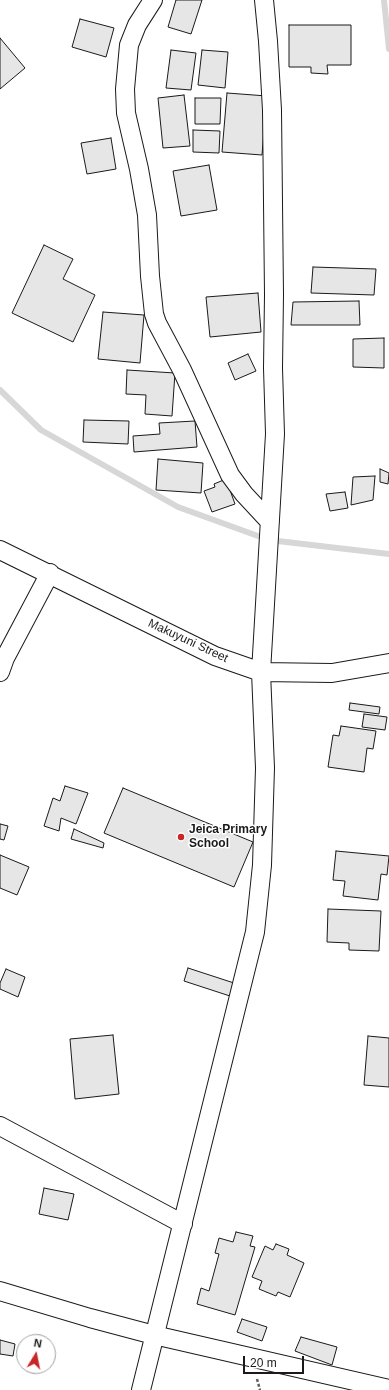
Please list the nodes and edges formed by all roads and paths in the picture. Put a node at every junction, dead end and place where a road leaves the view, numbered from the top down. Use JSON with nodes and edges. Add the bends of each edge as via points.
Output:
{"nodes":[{"id":1,"x":153,"y":0,"type":"edge"},
{"id":2,"x":264,"y":0,"type":"edge"},
{"id":3,"x":270,"y":522,"type":"junction"},
{"id":4,"x":0,"y":550,"type":"edge"},
{"id":5,"x":50,"y":574,"type":"junction"},
{"id":6,"x":389,"y":663,"type":"edge"},
{"id":7,"x":0,"y":672,"type":"edge"},
{"id":8,"x":261,"y":672,"type":"junction"},
{"id":9,"x":0,"y":1126,"type":"edge"},
{"id":10,"x":183,"y":1224,"type":"junction"},
{"id":11,"x":0,"y":1291,"type":"edge"},
{"id":12,"x":154,"y":1335,"type":"junction"},
{"id":13,"x":389,"y":1389,"type":"edge"},
{"id":14,"x":141,"y":1390,"type":"edge"}],
"edges":[{"from":1,"to":3,"type":"street","via":[[129,45],[125,89],[126,113],[139,169],[146,216],[154,314],[230,475]]},
{"from":2,"to":3,"type":"street","via":[[272,117],[275,434]]},
{"from":3,"to":8,"type":"street"},
{"from":4,"to":5,"type":"street","name":"Makuyuni Street"},
{"from":5,"to":7,"type":"street"},
{"from":5,"to":8,"type":"street","name":"Makuyuni Street","via":[[215,656]]},
{"from":6,"to":8,"type":"street","name":"Makuyuni Street","via":[[332,674]]},
{"from":8,"to":10,"type":"street","via":[[265,768],[262,865],[255,932]]},
{"from":9,"to":10,"type":"street"},
{"from":10,"to":12,"type":"street"},
{"from":11,"to":12,"type":"street"},
{"from":12,"to":13,"type":"street"},
{"from":12,"to":14,"type":"street"}]}
